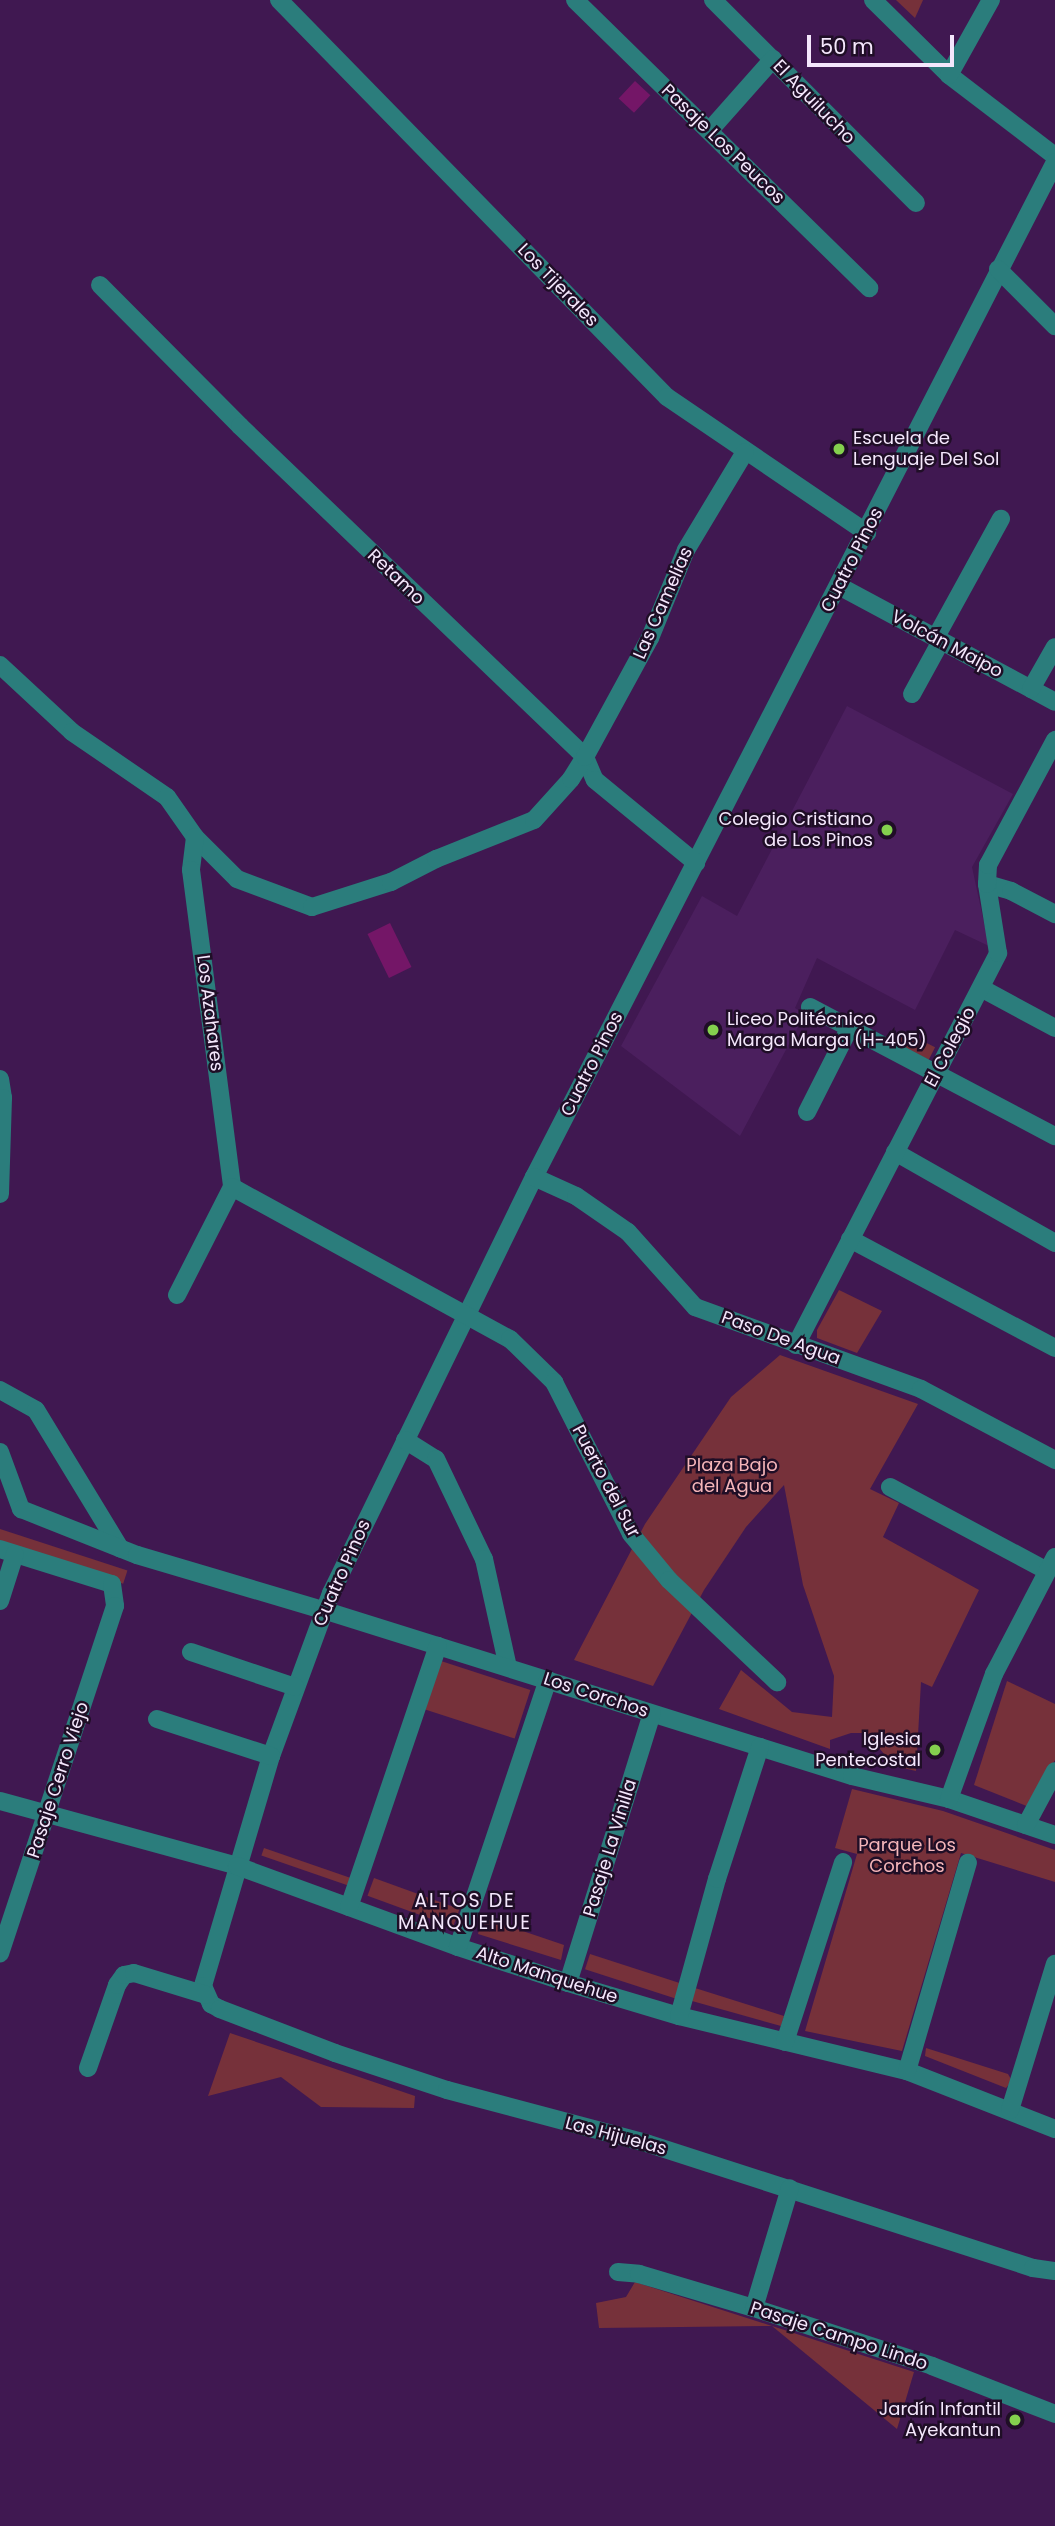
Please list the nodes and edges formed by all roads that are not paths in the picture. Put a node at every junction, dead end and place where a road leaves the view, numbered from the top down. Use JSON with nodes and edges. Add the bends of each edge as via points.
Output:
{"nodes":[{"id":1,"x":279,"y":0,"type":"edge"},
{"id":2,"x":575,"y":0,"type":"edge"},
{"id":3,"x":713,"y":0,"type":"edge"},
{"id":4,"x":873,"y":0,"type":"edge"},
{"id":5,"x":991,"y":0,"type":"edge"},
{"id":6,"x":773,"y":59,"type":"junction"},
{"id":7,"x":949,"y":75,"type":"junction"},
{"id":8,"x":710,"y":130,"type":"junction"},
{"id":9,"x":1055,"y":156,"type":"edge"},
{"id":10,"x":1055,"y":162,"type":"edge"},
{"id":11,"x":916,"y":203,"type":"dead end"},
{"id":12,"x":998,"y":269,"type":"junction"},
{"id":13,"x":100,"y":285,"type":"dead end"},
{"id":14,"x":869,"y":288,"type":"dead end"},
{"id":15,"x":1055,"y":326,"type":"edge"},
{"id":16,"x":745,"y":452,"type":"junction"},
{"id":17,"x":1001,"y":519,"type":"dead end"},
{"id":18,"x":867,"y":533,"type":"junction"},
{"id":19,"x":839,"y":586,"type":"junction"},
{"id":20,"x":939,"y":639,"type":"junction"},
{"id":21,"x":1055,"y":647,"type":"edge"},
{"id":22,"x":0,"y":665,"type":"edge"},
{"id":23,"x":1031,"y":689,"type":"junction"},
{"id":24,"x":912,"y":694,"type":"dead end"},
{"id":25,"x":1055,"y":702,"type":"edge"},
{"id":26,"x":1055,"y":740,"type":"edge"},
{"id":27,"x":585,"y":757,"type":"junction"},
{"id":28,"x":195,"y":837,"type":"junction"},
{"id":29,"x":696,"y":863,"type":"junction"},
{"id":30,"x":988,"y":884,"type":"junction"},
{"id":31,"x":1055,"y":914,"type":"edge"},
{"id":32,"x":981,"y":988,"type":"junction"},
{"id":33,"x":810,"y":1007,"type":"dead end"},
{"id":34,"x":850,"y":1027,"type":"junction"},
{"id":35,"x":1055,"y":1028,"type":"edge"},
{"id":36,"x":937,"y":1072,"type":"junction"},
{"id":37,"x":0,"y":1079,"type":"edge"},
{"id":38,"x":807,"y":1112,"type":"dead end"},
{"id":39,"x":1055,"y":1136,"type":"edge"},
{"id":40,"x":895,"y":1152,"type":"junction"},
{"id":41,"x":534,"y":1177,"type":"junction"},
{"id":42,"x":232,"y":1187,"type":"junction"},
{"id":43,"x":0,"y":1194,"type":"edge"},
{"id":44,"x":850,"y":1239,"type":"junction"},
{"id":45,"x":1055,"y":1243,"type":"edge"},
{"id":46,"x":177,"y":1294,"type":"dead end"},
{"id":47,"x":466,"y":1313,"type":"junction"},
{"id":48,"x":796,"y":1345,"type":"junction"},
{"id":49,"x":1055,"y":1348,"type":"edge"},
{"id":50,"x":0,"y":1391,"type":"edge"},
{"id":51,"x":405,"y":1440,"type":"junction"},
{"id":52,"x":0,"y":1452,"type":"edge"},
{"id":53,"x":1055,"y":1460,"type":"edge"},
{"id":54,"x":890,"y":1487,"type":"dead end"},
{"id":55,"x":8,"y":1551,"type":"edge"},
{"id":56,"x":128,"y":1551,"type":"junction"},
{"id":57,"x":1051,"y":1564,"type":"edge"},
{"id":58,"x":0,"y":1601,"type":"edge"},
{"id":59,"x":323,"y":1609,"type":"junction"},
{"id":60,"x":438,"y":1646,"type":"junction"},
{"id":61,"x":191,"y":1652,"type":"dead end"},
{"id":62,"x":509,"y":1667,"type":"junction"},
{"id":63,"x":548,"y":1680,"type":"junction"},
{"id":64,"x":777,"y":1682,"type":"dead end"},
{"id":65,"x":295,"y":1687,"type":"junction"},
{"id":66,"x":652,"y":1714,"type":"junction"},
{"id":67,"x":157,"y":1719,"type":"dead end"},
{"id":68,"x":760,"y":1747,"type":"junction"},
{"id":69,"x":271,"y":1756,"type":"junction"},
{"id":70,"x":1055,"y":1771,"type":"edge"},
{"id":71,"x":949,"y":1799,"type":"junction"},
{"id":72,"x":0,"y":1801,"type":"edge"},
{"id":73,"x":47,"y":1815,"type":"junction"},
{"id":74,"x":1026,"y":1825,"type":"junction"},
{"id":75,"x":1055,"y":1835,"type":"edge"},
{"id":76,"x":843,"y":1862,"type":"dead end"},
{"id":77,"x":968,"y":1863,"type":"dead end"},
{"id":78,"x":237,"y":1866,"type":"junction"},
{"id":79,"x":349,"y":1907,"type":"junction"},
{"id":80,"x":458,"y":1947,"type":"junction"},
{"id":81,"x":0,"y":1953,"type":"edge"},
{"id":82,"x":1055,"y":1964,"type":"edge"},
{"id":83,"x":568,"y":1983,"type":"junction"},
{"id":84,"x":206,"y":1995,"type":"junction"},
{"id":85,"x":678,"y":2016,"type":"junction"},
{"id":86,"x":785,"y":2042,"type":"junction"},
{"id":87,"x":88,"y":2068,"type":"dead end"},
{"id":88,"x":907,"y":2071,"type":"junction"},
{"id":89,"x":1010,"y":2110,"type":"junction"},
{"id":90,"x":1055,"y":2129,"type":"edge"},
{"id":91,"x":790,"y":2188,"type":"junction"},
{"id":92,"x":1033,"y":2268,"type":"junction"},
{"id":93,"x":1055,"y":2271,"type":"edge"},
{"id":94,"x":618,"y":2272,"type":"dead end"},
{"id":95,"x":1055,"y":2284,"type":"edge"},
{"id":96,"x":754,"y":2308,"type":"junction"},
{"id":97,"x":1055,"y":2414,"type":"edge"}],
"edges":[{"from":1,"to":16,"type":"street","name":"Los Tijerales","via":[[667,397]]},
{"from":2,"to":8,"type":"street","name":"Pasaje Los Peucos"},
{"from":3,"to":6,"type":"street","name":"El Aguilucho"},
{"from":4,"to":7,"type":"street"},
{"from":5,"to":7,"type":"street"},
{"from":6,"to":8,"type":"street"},
{"from":6,"to":11,"type":"street","name":"El Aguilucho"},
{"from":7,"to":9,"type":"street"},
{"from":8,"to":14,"type":"street","name":"Pasaje Los Peucos"},
{"from":10,"to":12,"type":"street","name":"Cuatro Pinos"},
{"from":12,"to":15,"type":"street"},
{"from":12,"to":18,"type":"street","name":"Cuatro Pinos"},
{"from":13,"to":27,"type":"street","name":"Retamo"},
{"from":16,"to":18,"type":"street","name":"Los Tijerales"},
{"from":16,"to":27,"type":"street","name":"Las Camelias","via":[[686,550],[650,638]]},
{"from":17,"to":20,"type":"street"},
{"from":18,"to":19,"type":"street","name":"Cuatro Pinos"},
{"from":19,"to":20,"type":"street","name":"Volcán Maipo"},
{"from":19,"to":29,"type":"street","name":"Cuatro Pinos"},
{"from":20,"to":23,"type":"street","name":"Volcán Maipo"},
{"from":20,"to":24,"type":"street"},
{"from":21,"to":23,"type":"street"},
{"from":22,"to":28,"type":"street","via":[[72,732],[167,797]]},
{"from":23,"to":25,"type":"street","name":"Volcán Maipo"},
{"from":26,"to":30,"type":"street","name":"El Colegio","via":[[988,865]]},
{"from":27,"to":28,"type":"street","name":"Las Camelias","via":[[572,779],[534,820],[391,881],[312,907],[237,879]]},
{"from":27,"to":29,"type":"street","name":"Retamo","via":[[595,780]]},
{"from":28,"to":42,"type":"street","name":"Los Azahares","via":[[191,870]]},
{"from":29,"to":41,"type":"street","name":"Cuatro Pinos"},
{"from":30,"to":31,"type":"street"},
{"from":30,"to":32,"type":"street","name":"El Colegio","via":[[999,953]]},
{"from":32,"to":35,"type":"street"},
{"from":32,"to":36,"type":"street","name":"El Colegio"},
{"from":33,"to":34,"type":"street"},
{"from":34,"to":36,"type":"street"},
{"from":34,"to":38,"type":"street"},
{"from":36,"to":39,"type":"street"},
{"from":36,"to":40,"type":"street","name":"El Colegio"},
{"from":37,"to":43,"type":"street"},
{"from":40,"to":44,"type":"street","name":"El Colegio"},
{"from":40,"to":45,"type":"street"},
{"from":41,"to":47,"type":"street","name":"Cuatro Pinos"},
{"from":41,"to":48,"type":"street","name":"Paso De Agua","via":[[576,1196],[628,1232],[695,1307]]},
{"from":42,"to":46,"type":"street"},
{"from":42,"to":47,"type":"street"},
{"from":44,"to":48,"type":"street","name":"El Colegio"},
{"from":44,"to":49,"type":"street"},
{"from":47,"to":51,"type":"street","name":"Cuatro Pinos"},
{"from":47,"to":64,"type":"street","name":"Puerto del Sur","via":[[510,1339],[554,1382],[631,1534],[669,1580]]},
{"from":48,"to":53,"type":"street","name":"Paso De Agua","via":[[921,1389]]},
{"from":50,"to":56,"type":"street","via":[[36,1410]]},
{"from":51,"to":59,"type":"street","name":"Cuatro Pinos"},
{"from":51,"to":62,"type":"street","via":[[436,1459],[484,1559]]},
{"from":52,"to":56,"type":"street","name":"Los Corchos","via":[[21,1508]]},
{"from":54,"to":57,"type":"street"},
{"from":55,"to":58,"type":"street"},
{"from":55,"to":73,"type":"street","name":"Pasaje Cerro Viejo","via":[[112,1584],[115,1606]]},
{"from":56,"to":59,"type":"street","name":"Los Corchos"},
{"from":57,"to":71,"type":"street","via":[[994,1674]]},
{"from":59,"to":60,"type":"street","name":"Los Corchos"},
{"from":59,"to":65,"type":"street","name":"Cuatro Pinos"},
{"from":60,"to":62,"type":"street","name":"Los Corchos"},
{"from":60,"to":79,"type":"street"},
{"from":61,"to":65,"type":"street"},
{"from":62,"to":63,"type":"street","name":"Los Corchos"},
{"from":63,"to":66,"type":"street","name":"Los Corchos"},
{"from":63,"to":80,"type":"street"},
{"from":65,"to":69,"type":"street","name":"Cuatro Pinos"},
{"from":66,"to":68,"type":"street","name":"Los Corchos"},
{"from":66,"to":83,"type":"street","name":"Pasaje La Vinilla"},
{"from":67,"to":69,"type":"street"},
{"from":68,"to":71,"type":"street","name":"Los Corchos","via":[[852,1776]]},
{"from":68,"to":85,"type":"street"},
{"from":69,"to":78,"type":"street","name":"Cuatro Pinos"},
{"from":70,"to":74,"type":"street"},
{"from":71,"to":74,"type":"street","name":"Los Corchos"},
{"from":72,"to":73,"type":"street","name":"Alto Manquehue"},
{"from":73,"to":78,"type":"street","name":"Alto Manquehue"},
{"from":73,"to":81,"type":"street","name":"Pasaje Cerro Viejo"},
{"from":74,"to":75,"type":"street","name":"Los Corchos"},
{"from":76,"to":86,"type":"street"},
{"from":77,"to":88,"type":"street"},
{"from":78,"to":79,"type":"street","name":"Alto Manquehue"},
{"from":78,"to":84,"type":"street","name":"Cuatro Pinos","via":[[204,1976]]},
{"from":79,"to":80,"type":"street","name":"Alto Manquehue"},
{"from":80,"to":83,"type":"street","name":"Alto Manquehue"},
{"from":82,"to":89,"type":"street"},
{"from":83,"to":85,"type":"street","name":"Alto Manquehue"},
{"from":84,"to":87,"type":"street","name":"Las Hijuelas","via":[[134,1973],[124,1975]]},
{"from":84,"to":91,"type":"street","name":"Las Hijuelas","via":[[220,2009],[447,2091],[646,2143]]},
{"from":85,"to":86,"type":"street","name":"Alto Manquehue"},
{"from":86,"to":88,"type":"street","name":"Alto Manquehue"},
{"from":88,"to":89,"type":"street","name":"Alto Manquehue"},
{"from":89,"to":90,"type":"street","name":"Alto Manquehue"},
{"from":91,"to":92,"type":"street","name":"Las Hijuelas"},
{"from":91,"to":96,"type":"street"},
{"from":92,"to":93,"type":"street","name":"Las Hijuelas"},
{"from":92,"to":95,"type":"street","name":"Las Hijuelas"},
{"from":94,"to":96,"type":"street","name":"Pasaje Campo Lindo"},
{"from":96,"to":97,"type":"street","name":"Pasaje Campo Lindo","via":[[932,2366]]}]}
